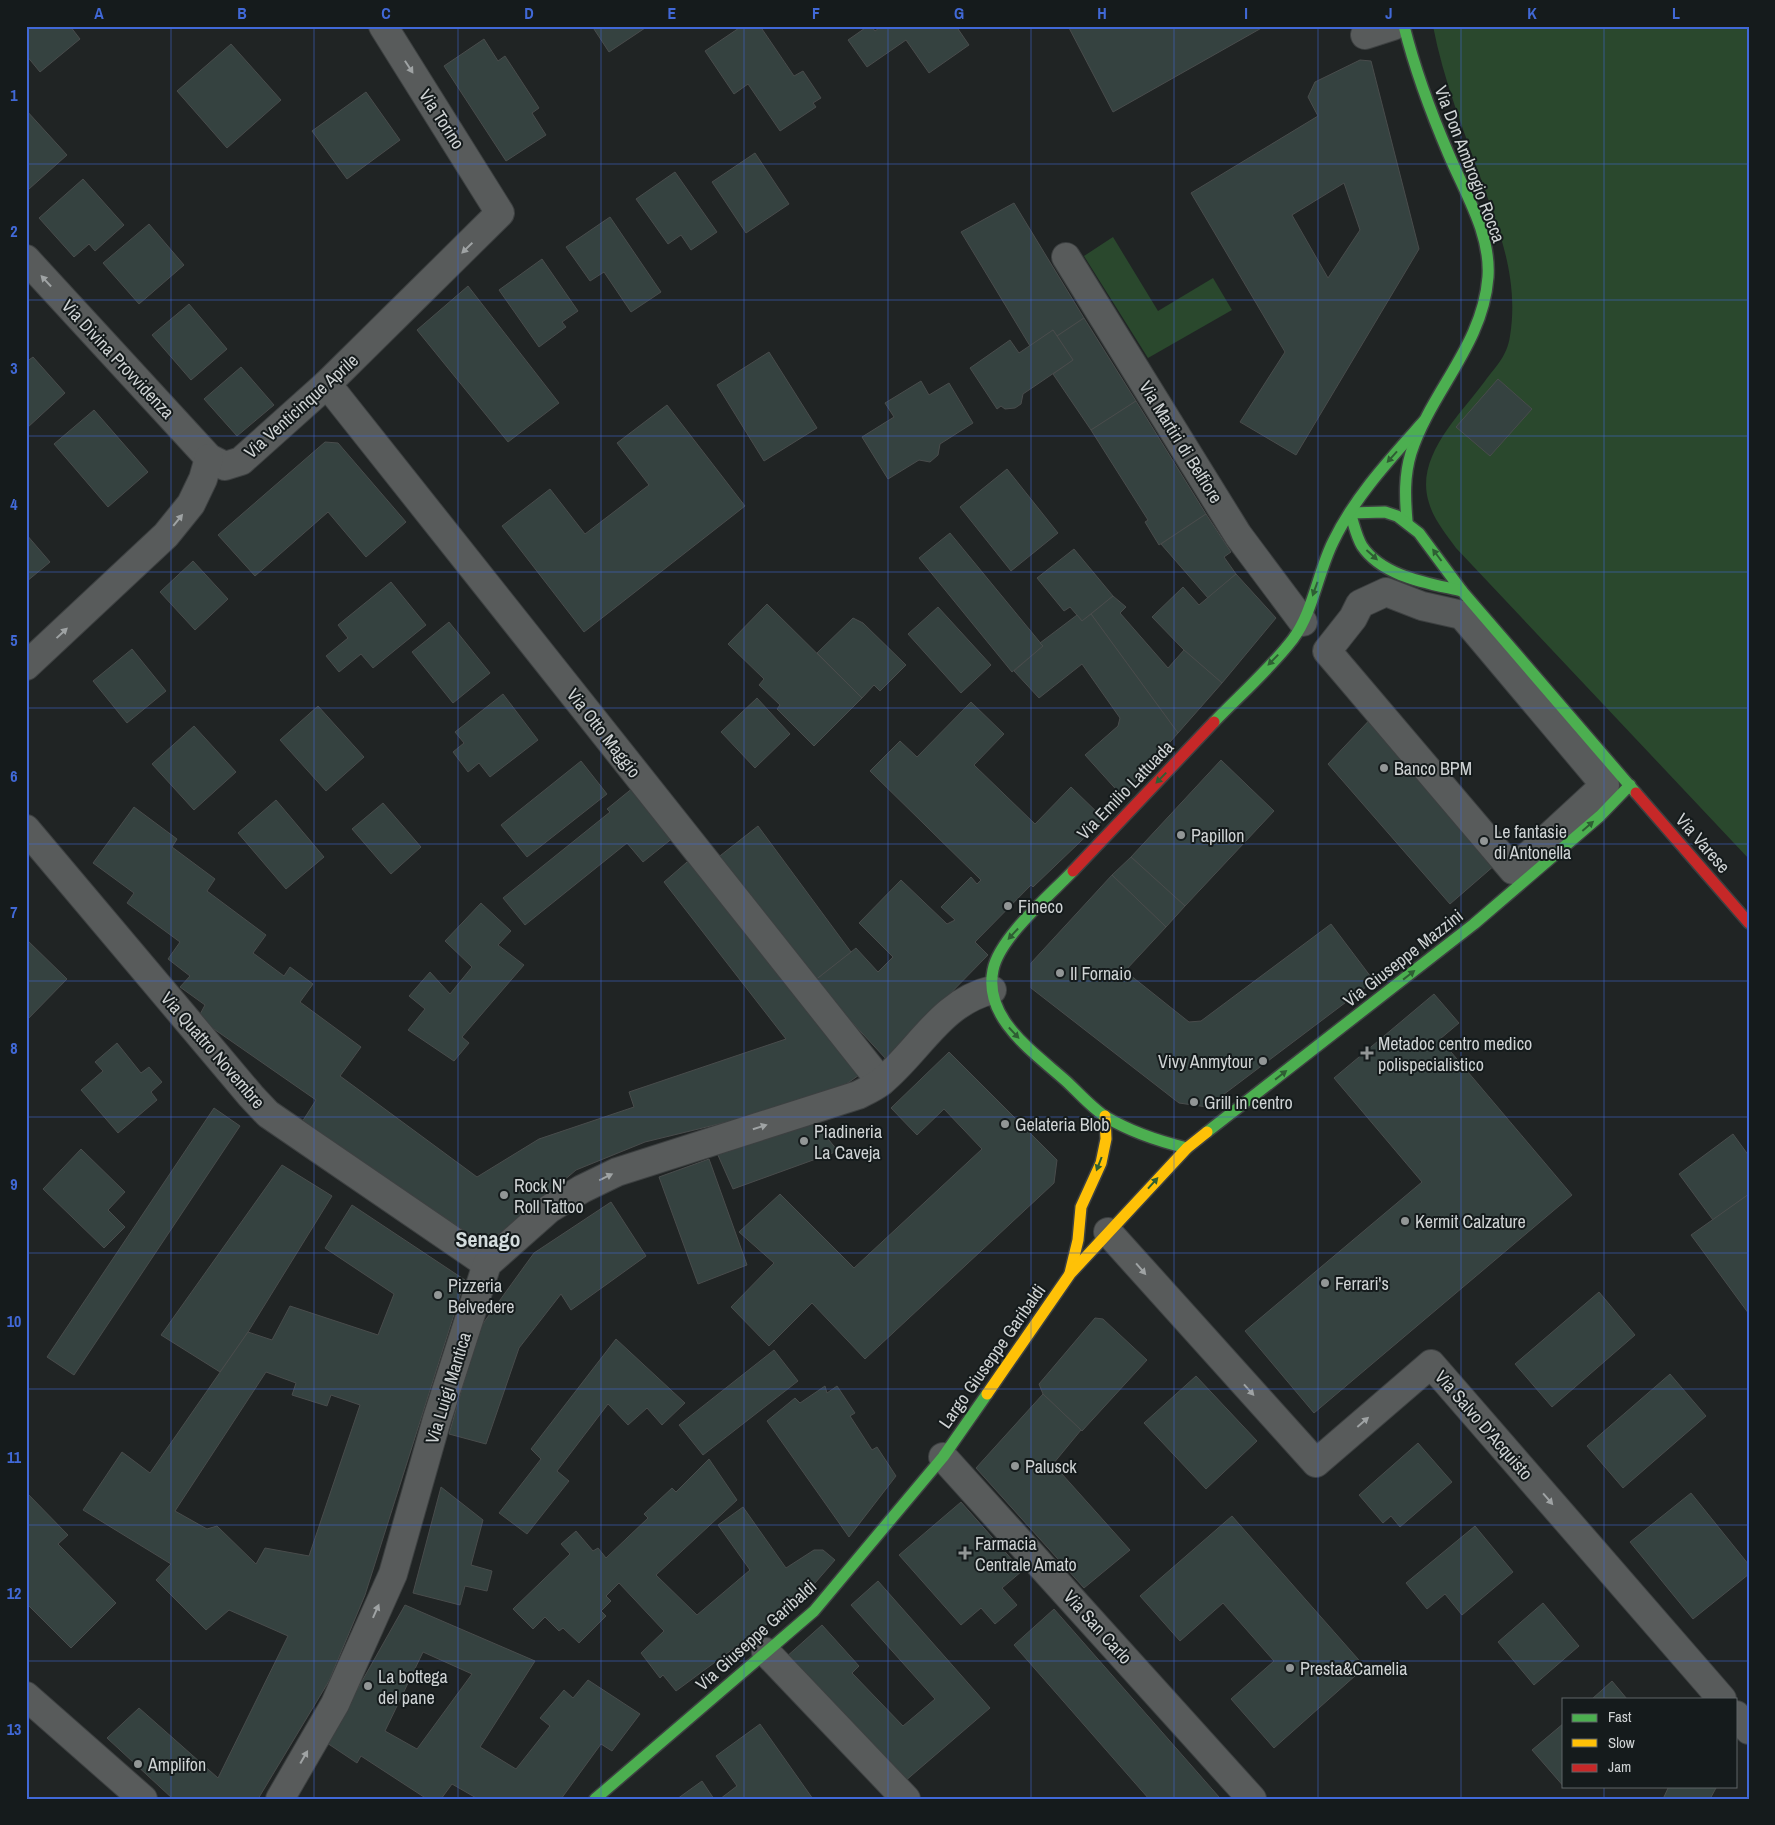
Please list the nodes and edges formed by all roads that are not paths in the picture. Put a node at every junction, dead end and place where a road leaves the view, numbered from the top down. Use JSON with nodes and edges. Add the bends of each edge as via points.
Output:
{"nodes":[{"id":1,"x":382,"y":26,"type":"edge"},
{"id":2,"x":1392,"y":26,"type":"edge"},
{"id":3,"x":1404,"y":26,"type":"edge"},
{"id":4,"x":1365,"y":35,"type":"dead end"},
{"id":5,"x":500,"y":213,"type":"joint"},
{"id":6,"x":1066,"y":257,"type":"dead end"},
{"id":7,"x":26,"y":259,"type":"edge"},
{"id":8,"x":327,"y":384,"type":"junction"},
{"id":9,"x":1424,"y":421,"type":"junction"},
{"id":10,"x":209,"y":458,"type":"junction"},
{"id":11,"x":1350,"y":513,"type":"junction"},
{"id":12,"x":1407,"y":521,"type":"junction"},
{"id":13,"x":1462,"y":591,"type":"junction"},
{"id":14,"x":1303,"y":622,"type":"junction"},
{"id":15,"x":26,"y":666,"type":"edge"},
{"id":16,"x":1377,"y":712,"type":"joint"},
{"id":17,"x":1630,"y":785,"type":"junction"},
{"id":18,"x":26,"y":829,"type":"edge"},
{"id":19,"x":1749,"y":923,"type":"edge"},
{"id":20,"x":992,"y":990,"type":"junction"},
{"id":21,"x":881,"y":1082,"type":"junction"},
{"id":22,"x":1105,"y":1116,"type":"junction"},
{"id":23,"x":1187,"y":1148,"type":"junction"},
{"id":24,"x":1084,"y":1196,"type":"junction"},
{"id":25,"x":1101,"y":1223,"type":"junction"},
{"id":26,"x":487,"y":1264,"type":"junction"},
{"id":27,"x":1070,"y":1274,"type":"junction"},
{"id":28,"x":943,"y":1457,"type":"junction"},
{"id":29,"x":766,"y":1652,"type":"junction"},
{"id":30,"x":26,"y":1696,"type":"edge"},
{"id":31,"x":1721,"y":1698,"type":"edge"},
{"id":32,"x":1738,"y":1718,"type":"edge"},
{"id":33,"x":1749,"y":1730,"type":"edge"},
{"id":34,"x":143,"y":1799,"type":"edge"},
{"id":35,"x":280,"y":1799,"type":"edge"},
{"id":36,"x":595,"y":1799,"type":"edge"},
{"id":37,"x":906,"y":1799,"type":"edge"},
{"id":38,"x":1252,"y":1799,"type":"edge"}],
"edges":[{"from":1,"to":5,"type":"street","name":"Via Torino","one_way":true},
{"from":2,"to":4,"type":"street"},
{"from":3,"to":9,"type":"street","name":"Via Don Ambrogio Rocca","via":[[1418,77],[1478,222],[1488,259],[1481,316],[1461,361]]},
{"from":5,"to":8,"type":"street","name":"Via Venticinque Aprile","one_way":true},
{"from":6,"to":14,"type":"street","name":"Via Martiri di Belfiore","via":[[1238,534]]},
{"from":10,"to":7,"type":"street","name":"Via Divina Provvidenza","one_way":true},
{"from":8,"to":10,"type":"street","name":"Via Venticinque Aprile","via":[[241,461],[225,466]]},
{"from":8,"to":21,"type":"street","name":"Via Otto Maggio"},
{"from":9,"to":11,"type":"street","name":"Via Emilio Lattuada","one_way":true,"via":[[1378,471]]},
{"from":9,"to":12,"type":"street","via":[[1404,486]]},
{"from":15,"to":10,"type":"street","one_way":true,"via":[[166,535],[192,504]]},
{"from":11,"to":12,"type":"street","via":[[1385,512]]},
{"from":11,"to":13,"type":"street","one_way":true,"via":[[1363,547],[1387,568],[1423,582]]},
{"from":11,"to":14,"type":"street","name":"Via Emilio Lattuada","one_way":true,"via":[[1333,541]]},
{"from":13,"to":12,"type":"street","name":"Via Varese","one_way":true,"via":[[1435,552]]},
{"from":13,"to":17,"type":"street","name":"Via Varese"},
{"from":14,"to":20,"type":"street","name":"Via Emilio Lattuada","one_way":true,"via":[[1293,639],[1003,945],[990,971]]},
{"from":16,"to":16,"type":"street","via":[[1513,870],[1605,784],[1462,615],[1422,606],[1386,592],[1360,604],[1327,652]]},
{"from":17,"to":19,"type":"street","name":"Via Varese"},
{"from":23,"to":17,"type":"street","name":"Via Giuseppe Mazzini","one_way":true,"via":[[1474,924],[1600,816]]},
{"from":18,"to":26,"type":"street","name":"Via Quattro Novembre","via":[[268,1114]]},
{"from":20,"to":21,"type":"street","via":[[977,994],[949,1011]]},
{"from":20,"to":22,"type":"street","one_way":true,"via":[[1005,1022],[1014,1034]]},
{"from":26,"to":21,"type":"street","one_way":true,"via":[[549,1209],[582,1188],[617,1172],[858,1095]]},
{"from":22,"to":23,"type":"street","via":[[1133,1133]]},
{"from":22,"to":24,"type":"street","one_way":true,"via":[[1106,1139],[1101,1163]]},
{"from":25,"to":23,"type":"street","name":"Via Giuseppe Mazzini","one_way":true},
{"from":24,"to":25,"type":"street"},
{"from":24,"to":27,"type":"street"},
{"from":25,"to":27,"type":"street","name":"Via Giuseppe Mazzini"},
{"from":25,"to":31,"type":"street","name":"Via Salvo D'Acquisto","one_way":true,"via":[[1316,1463],[1431,1364]]},
{"from":35,"to":26,"type":"street","name":"Via Luigi Mantica","one_way":true,"via":[[335,1704],[393,1574],[437,1419]]},
{"from":27,"to":28,"type":"street","name":"Largo Giuseppe Garibaldi"},
{"from":28,"to":29,"type":"street","name":"Via Giuseppe Garibaldi","via":[[814,1611]]},
{"from":28,"to":38,"type":"street","name":"Via San Carlo"},
{"from":29,"to":36,"type":"street","name":"Via Giuseppe Garibaldi"},
{"from":29,"to":37,"type":"street"},
{"from":30,"to":34,"type":"street"},
{"from":32,"to":33,"type":"street"}]}
